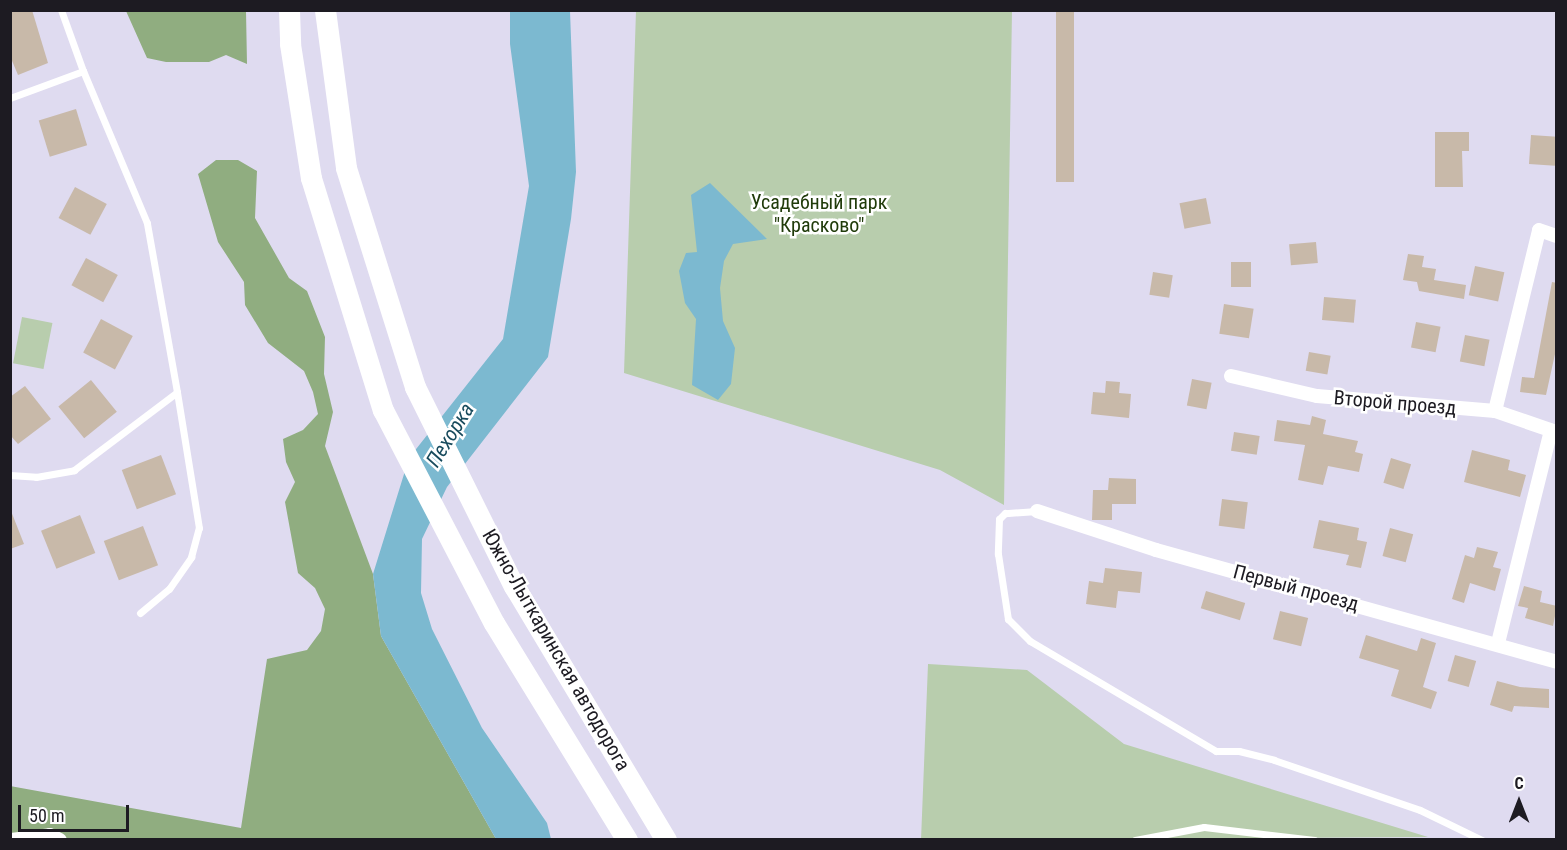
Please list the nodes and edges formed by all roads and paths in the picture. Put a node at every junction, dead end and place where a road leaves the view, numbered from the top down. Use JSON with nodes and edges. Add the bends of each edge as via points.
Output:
{"nodes":[{"id":1,"x":61,"y":10,"type":"edge"},
{"id":2,"x":289,"y":10,"type":"edge"},
{"id":3,"x":325,"y":10,"type":"edge"},
{"id":4,"x":83,"y":71,"type":"junction"},
{"id":5,"x":10,"y":98,"type":"edge"},
{"id":6,"x":1557,"y":236,"type":"edge"},
{"id":7,"x":1231,"y":376,"type":"dead end"},
{"id":8,"x":177,"y":392,"type":"junction"},
{"id":9,"x":1495,"y":411,"type":"junction"},
{"id":10,"x":1554,"y":431,"type":"edge"},
{"id":11,"x":10,"y":475,"type":"edge"},
{"id":12,"x":1037,"y":512,"type":"joint"},
{"id":13,"x":140,"y":613,"type":"dead end"},
{"id":14,"x":1498,"y":643,"type":"junction"},
{"id":15,"x":1557,"y":662,"type":"edge"},
{"id":16,"x":11,"y":840,"type":"edge"},
{"id":17,"x":60,"y":840,"type":"edge"},
{"id":18,"x":627,"y":840,"type":"edge"},
{"id":19,"x":666,"y":840,"type":"edge"},
{"id":20,"x":1135,"y":840,"type":"edge"},
{"id":21,"x":1314,"y":840,"type":"edge"},
{"id":22,"x":1482,"y":840,"type":"edge"}],
"edges":[{"from":1,"to":4,"type":"lane"},
{"from":2,"to":18,"type":"main road","name":"Южно-Лыткаринская автодорога","via":[[290,44],[311,178],[383,410],[494,623]]},
{"from":3,"to":19,"type":"main road","name":"Южно-Лыткаринская автодорога","via":[[346,168],[415,387],[514,586]]},
{"from":4,"to":5,"type":"lane"},
{"from":4,"to":8,"type":"lane","via":[[147,223]]},
{"from":6,"to":9,"type":"street","via":[[1539,230]]},
{"from":7,"to":9,"type":"street","name":"Второй проезд","via":[[1317,396]]},
{"from":8,"to":11,"type":"lane","via":[[74,470],[36,477]]},
{"from":8,"to":13,"type":"lane","via":[[199,528],[191,557],[170,589]]},
{"from":9,"to":10,"type":"street","name":"Второй проезд"},
{"from":10,"to":14,"type":"street"},
{"from":12,"to":14,"type":"street","name":"Первый проезд","via":[[1156,550]]},
{"from":12,"to":22,"type":"lane","via":[[1005,513],[999,519],[1001,591],[1008,619],[1030,641],[1216,752],[1239,752],[1274,760],[1420,810]]},
{"from":14,"to":15,"type":"street","name":"Первый проезд"},
{"from":16,"to":17,"type":"street","via":[[50,835]]},
{"from":20,"to":21,"type":"lane","via":[[1204,827]]}]}
